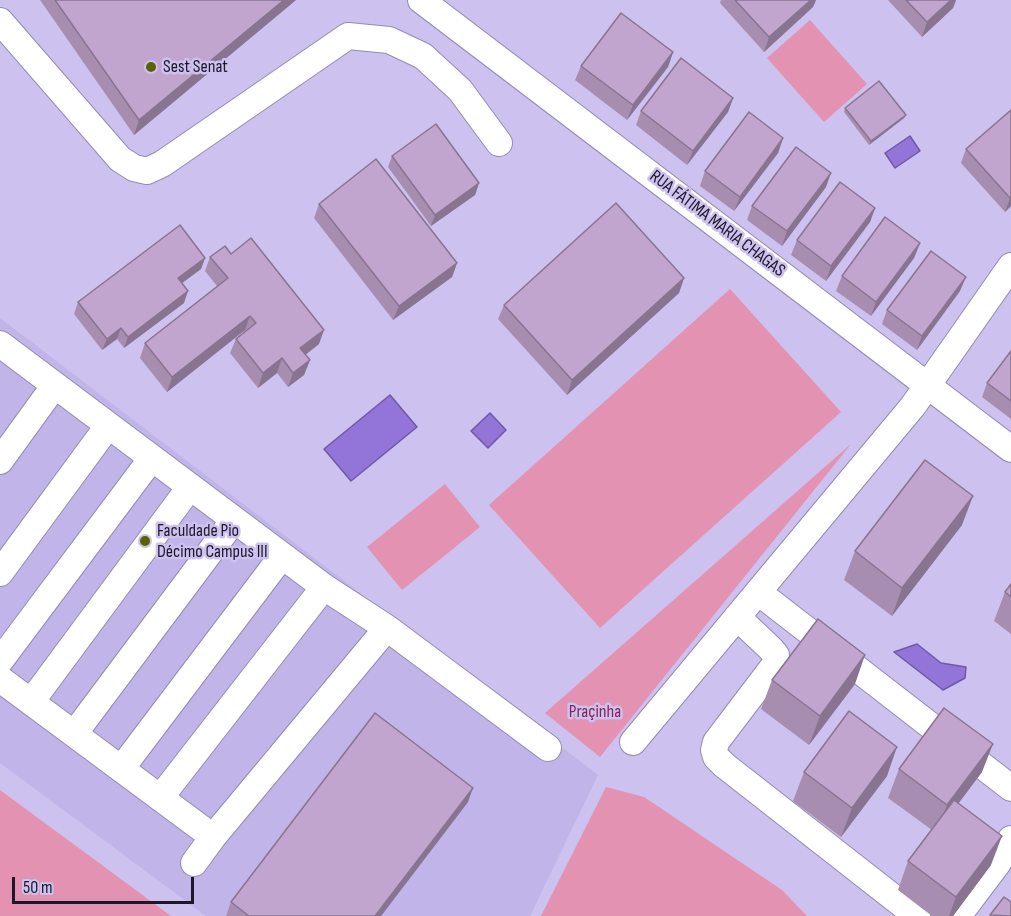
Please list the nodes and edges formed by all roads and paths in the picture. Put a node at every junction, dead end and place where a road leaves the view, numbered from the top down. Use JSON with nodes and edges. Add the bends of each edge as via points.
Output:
{"nodes":[{"id":1,"x":421,"y":0,"type":"edge"},
{"id":2,"x":0,"y":21,"type":"edge"},
{"id":3,"x":499,"y":143,"type":"dead end"},
{"id":4,"x":1011,"y":266,"type":"edge"},
{"id":5,"x":3,"y":354,"type":"edge"},
{"id":6,"x":55,"y":385,"type":"junction"},
{"id":7,"x":928,"y":386,"type":"junction"},
{"id":8,"x":108,"y":426,"type":"junction"},
{"id":9,"x":1011,"y":449,"type":"edge"},
{"id":10,"x":152,"y":458,"type":"junction"},
{"id":11,"x":0,"y":461,"type":"edge"},
{"id":12,"x":190,"y":487,"type":"junction"},
{"id":13,"x":234,"y":520,"type":"junction"},
{"id":14,"x":282,"y":556,"type":"junction"},
{"id":15,"x":0,"y":573,"type":"edge"},
{"id":16,"x":324,"y":587,"type":"junction"},
{"id":17,"x":758,"y":592,"type":"junction"},
{"id":18,"x":737,"y":617,"type":"junction"},
{"id":19,"x":387,"y":628,"type":"junction"},
{"id":20,"x":0,"y":661,"type":"edge"},
{"id":21,"x":0,"y":679,"type":"edge"},
{"id":22,"x":31,"y":702,"type":"junction"},
{"id":23,"x":74,"y":734,"type":"junction"},
{"id":24,"x":633,"y":742,"type":"dead end"},
{"id":25,"x":548,"y":748,"type":"dead end"},
{"id":26,"x":121,"y":769,"type":"junction"},
{"id":27,"x":1011,"y":788,"type":"edge"},
{"id":28,"x":160,"y":798,"type":"junction"},
{"id":29,"x":213,"y":837,"type":"junction"},
{"id":30,"x":1011,"y":839,"type":"edge"},
{"id":31,"x":195,"y":863,"type":"dead end"},
{"id":32,"x":918,"y":916,"type":"edge"},
{"id":33,"x":958,"y":916,"type":"edge"}],
"edges":[{"from":1,"to":7,"type":"street","name":"RUA FÁTIMA MARIA CHAGAS"},
{"from":2,"to":3,"type":"street","via":[[120,159],[134,168],[147,171],[162,164],[348,36],[389,40],[423,56],[460,90]]},
{"from":4,"to":7,"type":"street"},
{"from":5,"to":6,"type":"street"},
{"from":6,"to":8,"type":"street"},
{"from":6,"to":11,"type":"street"},
{"from":7,"to":9,"type":"street","name":"RUA FÁTIMA MARIA CHAGAS"},
{"from":7,"to":17,"type":"street"},
{"from":8,"to":10,"type":"street"},
{"from":8,"to":15,"type":"street"},
{"from":10,"to":12,"type":"street"},
{"from":10,"to":20,"type":"street"},
{"from":12,"to":13,"type":"street"},
{"from":12,"to":22,"type":"street"},
{"from":13,"to":14,"type":"street"},
{"from":13,"to":23,"type":"street"},
{"from":14,"to":16,"type":"street"},
{"from":14,"to":26,"type":"street"},
{"from":16,"to":19,"type":"street"},
{"from":16,"to":28,"type":"street"},
{"from":17,"to":18,"type":"street"},
{"from":17,"to":27,"type":"street"},
{"from":18,"to":24,"type":"street"},
{"from":18,"to":32,"type":"street","via":[[771,649],[776,663],[716,742],[716,757]]},
{"from":19,"to":25,"type":"street"},
{"from":19,"to":29,"type":"street"},
{"from":21,"to":22,"type":"street"},
{"from":22,"to":23,"type":"street"},
{"from":23,"to":26,"type":"street"},
{"from":26,"to":28,"type":"street"},
{"from":28,"to":29,"type":"street"},
{"from":29,"to":31,"type":"street"},
{"from":30,"to":33,"type":"street"}]}
